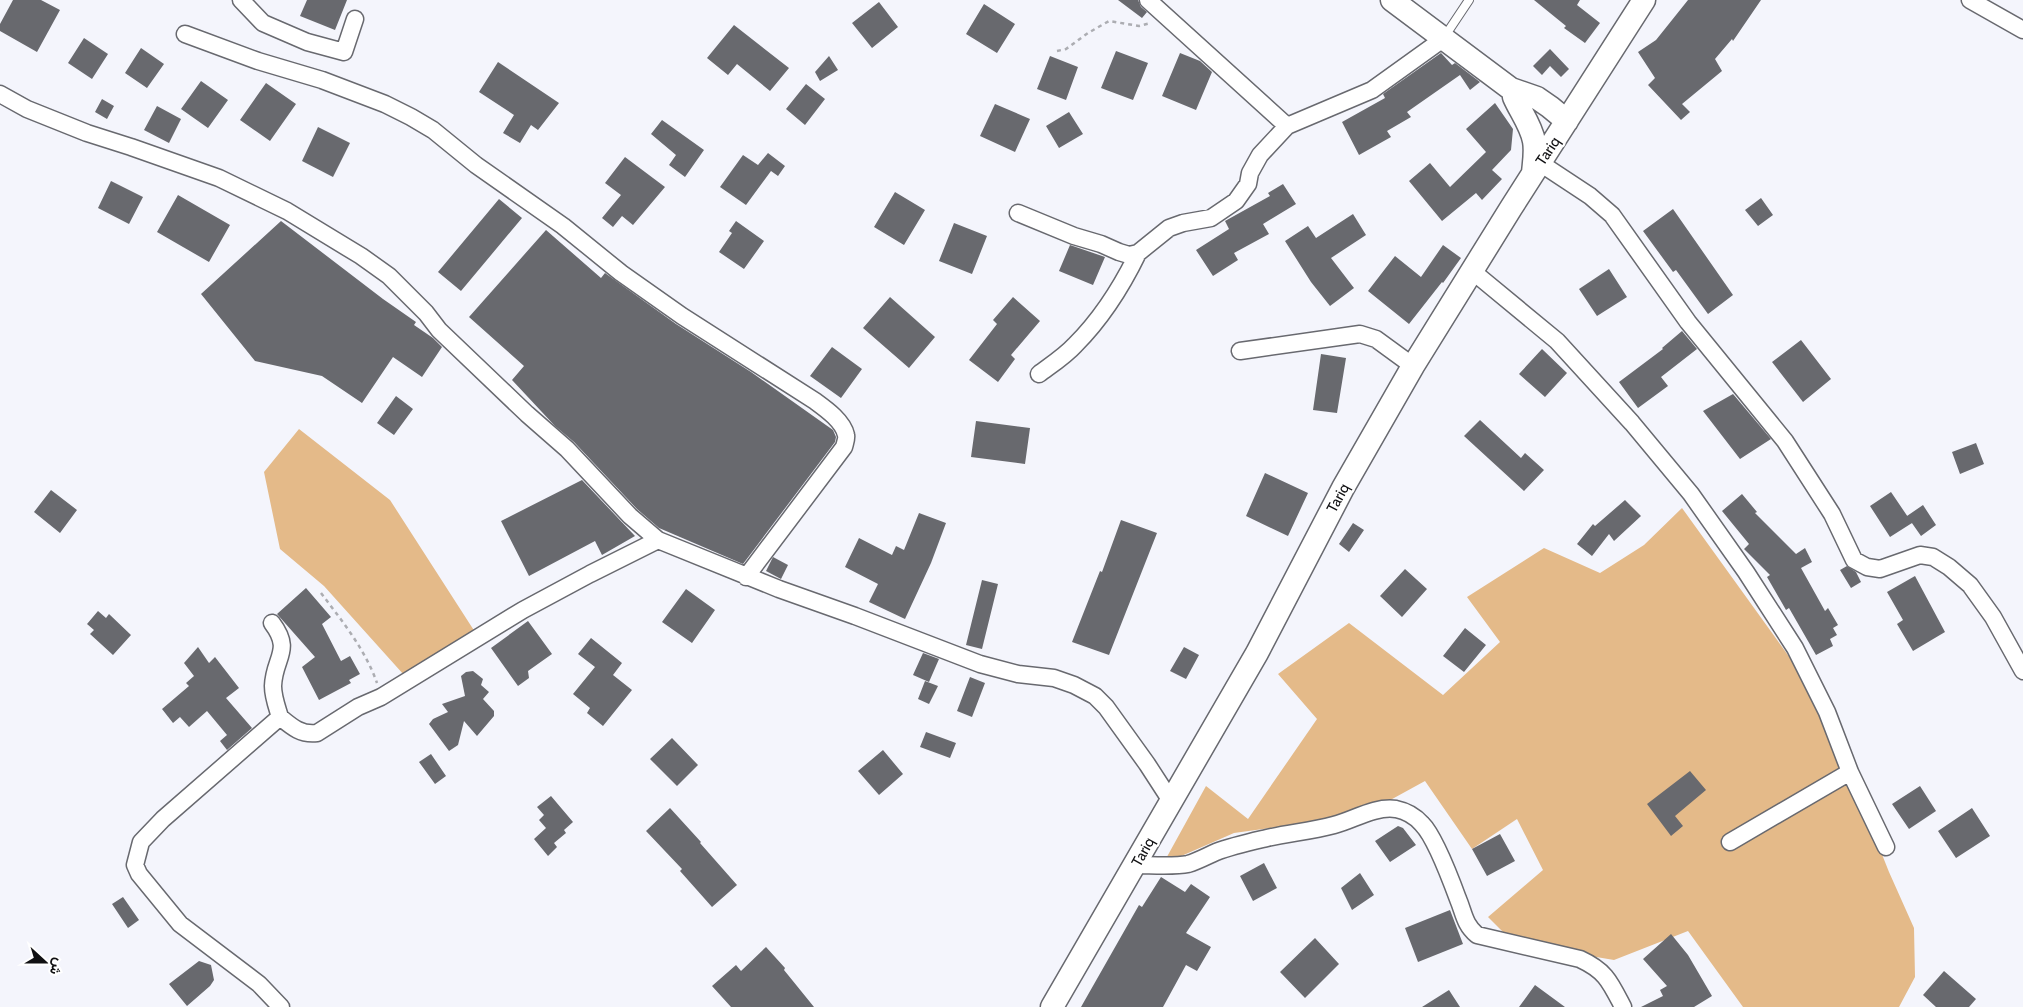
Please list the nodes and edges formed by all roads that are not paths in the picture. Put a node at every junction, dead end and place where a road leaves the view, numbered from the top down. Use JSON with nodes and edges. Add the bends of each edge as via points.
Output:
{"nodes":[{"id":1,"x":241,"y":0,"type":"edge"},
{"id":2,"x":1148,"y":0,"type":"edge"},
{"id":3,"x":1392,"y":0,"type":"edge"},
{"id":4,"x":1469,"y":0,"type":"edge"},
{"id":5,"x":1644,"y":0,"type":"edge"},
{"id":6,"x":1970,"y":0,"type":"edge"},
{"id":7,"x":356,"y":19,"type":"dead end"},
{"id":8,"x":2023,"y":30,"type":"edge"},
{"id":9,"x":185,"y":34,"type":"dead end"},
{"id":10,"x":1443,"y":39,"type":"junction"},
{"id":11,"x":1586,"y":88,"type":"junction"},
{"id":12,"x":1515,"y":93,"type":"junction"},
{"id":13,"x":0,"y":94,"type":"edge"},
{"id":14,"x":1567,"y":121,"type":"junction"},
{"id":15,"x":1287,"y":126,"type":"junction"},
{"id":16,"x":1554,"y":143,"type":"junction"},
{"id":17,"x":1536,"y":168,"type":"junction"},
{"id":18,"x":1018,"y":213,"type":"dead end"},
{"id":19,"x":1138,"y":253,"type":"junction"},
{"id":20,"x":1472,"y":270,"type":"junction"},
{"id":21,"x":1240,"y":352,"type":"dead end"},
{"id":22,"x":1414,"y":366,"type":"junction"},
{"id":23,"x":1039,"y":374,"type":"dead end"},
{"id":24,"x":658,"y":540,"type":"junction"},
{"id":25,"x":746,"y":577,"type":"junction"},
{"id":26,"x":272,"y":623,"type":"dead end"},
{"id":27,"x":2022,"y":667,"type":"edge"},
{"id":28,"x":280,"y":717,"type":"junction"},
{"id":29,"x":1850,"y":772,"type":"junction"},
{"id":30,"x":1171,"y":801,"type":"junction"},
{"id":31,"x":1730,"y":842,"type":"dead end"},
{"id":32,"x":1886,"y":847,"type":"dead end"},
{"id":33,"x":1135,"y":866,"type":"junction"},
{"id":34,"x":281,"y":1007,"type":"edge"},
{"id":35,"x":1052,"y":1007,"type":"edge"},
{"id":36,"x":1623,"y":1007,"type":"edge"}],
"edges":[{"from":1,"to":7,"type":"street","via":[[263,23],[308,42],[344,52]]},
{"from":2,"to":15,"type":"street"},
{"from":3,"to":10,"type":"main road"},
{"from":4,"to":10,"type":"lane"},
{"from":5,"to":11,"type":"main road","name":"Tariq"},
{"from":6,"to":8,"type":"street"},
{"from":9,"to":25,"type":"street","via":[[384,104],[426,126],[682,316],[816,401],[831,414],[847,436],[844,447]]},
{"from":10,"to":12,"type":"main road"},
{"from":10,"to":15,"type":"street","via":[[1372,90]]},
{"from":11,"to":12,"type":"main road","via":[[1572,94]]},
{"from":11,"to":14,"type":"main road","name":"Tariq"},
{"from":12,"to":14,"type":"main road","via":[[1537,98]]},
{"from":12,"to":16,"type":"main road","via":[[1539,129]]},
{"from":12,"to":17,"type":"main road","via":[[1531,130]]},
{"from":13,"to":24,"type":"street","via":[[27,109],[87,133],[219,178],[287,211],[361,256],[389,276],[439,330],[567,449],[630,516]]},
{"from":14,"to":16,"type":"main road","name":"Tariq"},
{"from":15,"to":19,"type":"street","via":[[1260,155],[1248,184],[1236,200],[1211,218],[1169,228]]},
{"from":16,"to":17,"type":"main road","name":"Tariq"},
{"from":17,"to":20,"type":"main road","name":"Tariq"},
{"from":17,"to":27,"type":"street","via":[[1590,196],[1612,215],[1688,322],[1785,442],[1832,514],[1854,560],[1880,569],[1920,555],[1933,557],[1970,585]]},
{"from":18,"to":19,"type":"street","via":[[1129,255]]},
{"from":19,"to":23,"type":"street","via":[[1126,277],[1075,346]]},
{"from":20,"to":22,"type":"main road","name":"Tariq"},
{"from":20,"to":29,"type":"street","via":[[1557,342],[1691,494],[1795,648],[1827,712]]},
{"from":21,"to":22,"type":"street","via":[[1360,334],[1376,339]]},
{"from":22,"to":30,"type":"main road","name":"Tariq","via":[[1343,488],[1257,653]]},
{"from":24,"to":25,"type":"street"},
{"from":24,"to":28,"type":"street","via":[[532,606],[317,733],[299,732]]},
{"from":25,"to":30,"type":"street","via":[[980,664],[1054,678],[1095,696]]},
{"from":26,"to":28,"type":"street","via":[[283,648],[273,686]]},
{"from":28,"to":34,"type":"street","via":[[163,819],[141,842],[135,864],[139,874],[180,924],[259,984]]},
{"from":29,"to":31,"type":"street"},
{"from":29,"to":32,"type":"street"},
{"from":30,"to":33,"type":"main road","name":"Tariq"},
{"from":33,"to":35,"type":"main road","name":"Tariq"},
{"from":33,"to":36,"type":"street","via":[[1177,866],[1269,838],[1315,830],[1373,811],[1396,809],[1411,814],[1424,825],[1460,901],[1463,916],[1477,935],[1580,959],[1595,966],[1610,980]]}]}
